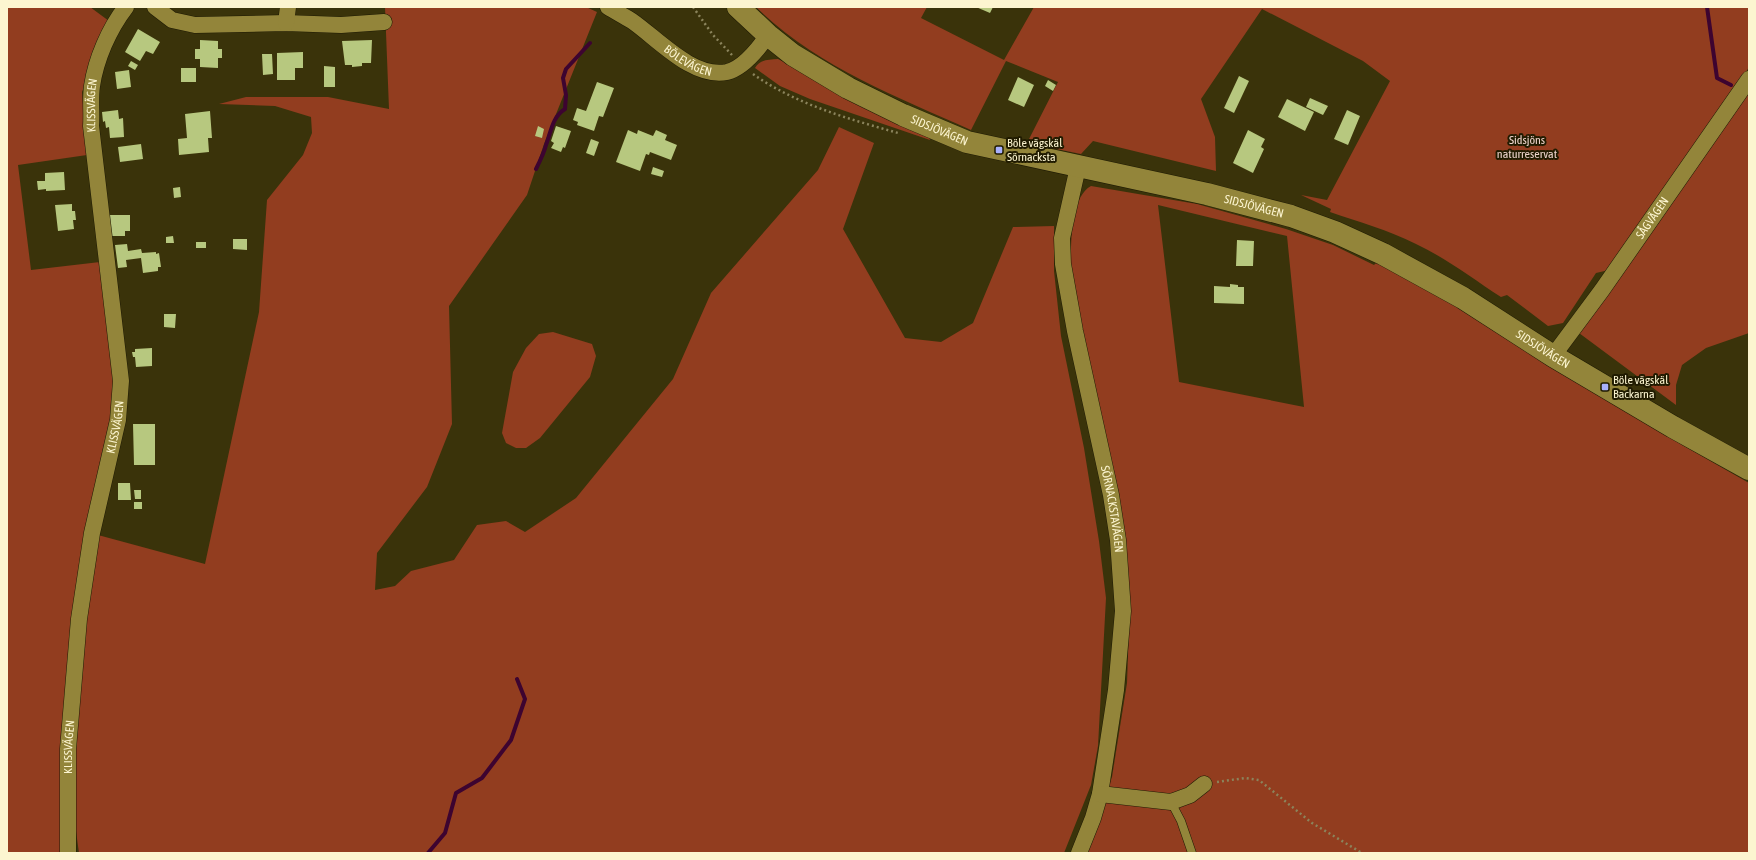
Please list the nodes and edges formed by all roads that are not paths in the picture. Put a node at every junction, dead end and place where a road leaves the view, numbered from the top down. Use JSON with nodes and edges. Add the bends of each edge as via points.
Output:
{"nodes":[{"id":1,"x":126,"y":7,"type":"edge"},
{"id":2,"x":155,"y":7,"type":"edge"},
{"id":3,"x":288,"y":7,"type":"edge"},
{"id":4,"x":608,"y":7,"type":"edge"},
{"id":5,"x":738,"y":7,"type":"edge"},
{"id":6,"x":384,"y":22,"type":"dead end"},
{"id":7,"x":286,"y":23,"type":"junction"},
{"id":8,"x":768,"y":35,"type":"junction"},
{"id":9,"x":1749,"y":79,"type":"edge"},
{"id":10,"x":1078,"y":167,"type":"junction"},
{"id":11,"x":1553,"y":356,"type":"junction"},
{"id":12,"x":1749,"y":469,"type":"edge"},
{"id":13,"x":1204,"y":784,"type":"road end"},
{"id":14,"x":1100,"y":794,"type":"junction"},
{"id":15,"x":1171,"y":802,"type":"junction"},
{"id":16,"x":68,"y":853,"type":"edge"},
{"id":17,"x":1079,"y":853,"type":"edge"},
{"id":18,"x":1192,"y":853,"type":"edge"}],
"edges":[{"from":1,"to":16,"type":"street","name":"KLISSVÄGEN","via":[[112,30],[96,66],[92,87],[92,126],[121,381],[118,420],[92,533],[79,619],[68,749]]},
{"from":2,"to":7,"type":"street","via":[[172,20],[196,25]]},
{"from":3,"to":7,"type":"street"},
{"from":4,"to":8,"type":"street","name":"BÖLEVÄGEN","via":[[632,21],[689,63],[707,71],[728,72],[741,65]]},
{"from":5,"to":8,"type":"main road","name":"SIDSJÖVÄGEN"},
{"from":6,"to":7,"type":"street","via":[[341,25]]},
{"from":8,"to":10,"type":"main road","name":"SIDSJÖVÄGEN","via":[[793,55],[848,88],[903,115],[967,142]]},
{"from":9,"to":11,"type":"street","name":"SÅGVÄGEN"},
{"from":10,"to":11,"type":"main road","name":"SIDSJÖVÄGEN","via":[[1207,194],[1291,216],[1335,232],[1383,254],[1457,295]]},
{"from":10,"to":14,"type":"street","name":"SÖRNACKSTAVÄGEN","via":[[1062,238],[1063,264],[1111,495],[1118,540],[1123,611],[1116,690]]},
{"from":11,"to":12,"type":"main road","name":"SIDSJÖVÄGEN","via":[[1673,428]]},
{"from":13,"to":15,"type":"street","via":[[1190,795]]},
{"from":14,"to":15,"type":"street"},
{"from":14,"to":17,"type":"street","name":"SÖRNACKSTAVÄGEN"},
{"from":15,"to":18,"type":"lane","via":[[1181,821]]}]}
